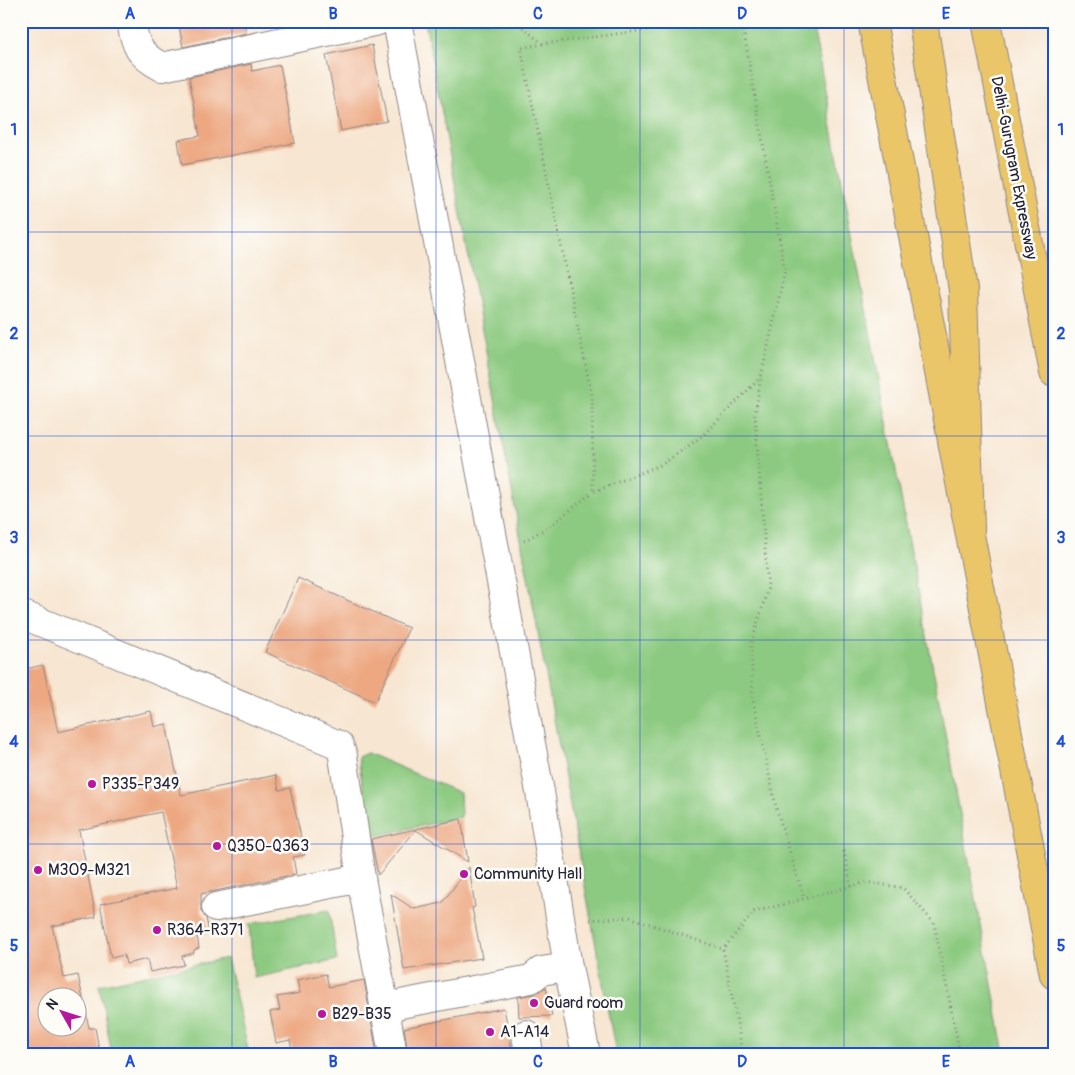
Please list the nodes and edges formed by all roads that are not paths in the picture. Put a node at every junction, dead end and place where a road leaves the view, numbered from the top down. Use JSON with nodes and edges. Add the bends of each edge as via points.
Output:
{"nodes":[{"id":1,"x":132,"y":21,"type":"edge"},
{"id":2,"x":378,"y":21,"type":"edge"},
{"id":3,"x":398,"y":21,"type":"edge"},
{"id":4,"x":872,"y":21,"type":"edge"},
{"id":5,"x":924,"y":21,"type":"edge"},
{"id":6,"x":986,"y":21,"type":"edge"},
{"id":7,"x":1054,"y":372,"type":"edge"},
{"id":8,"x":970,"y":529,"type":"junction"},
{"id":9,"x":21,"y":614,"type":"edge"},
{"id":10,"x":361,"y":878,"type":"junction"},
{"id":11,"x":216,"y":907,"type":"dead end"},
{"id":12,"x":568,"y":967,"type":"junction"},
{"id":13,"x":1054,"y":975,"type":"edge"},
{"id":14,"x":384,"y":999,"type":"junction"},
{"id":15,"x":392,"y":1054,"type":"edge"},
{"id":16,"x":586,"y":1054,"type":"edge"}],
"edges":[{"from":1,"to":2,"type":"street","via":[[134,40],[145,58],[162,67]]},
{"from":3,"to":12,"type":"street","via":[[540,792]]},
{"from":4,"to":8,"type":"main road"},
{"from":5,"to":8,"type":"main road","via":[[963,290]]},
{"from":6,"to":7,"type":"main road","name":"Delhi-Gurugram Expressway"},
{"from":8,"to":13,"type":"main road"},
{"from":9,"to":10,"type":"street","via":[[339,745]]},
{"from":10,"to":11,"type":"street"},
{"from":10,"to":14,"type":"street"},
{"from":12,"to":14,"type":"street","via":[[541,971],[531,979]]},
{"from":12,"to":16,"type":"street"},
{"from":14,"to":15,"type":"street"}]}
